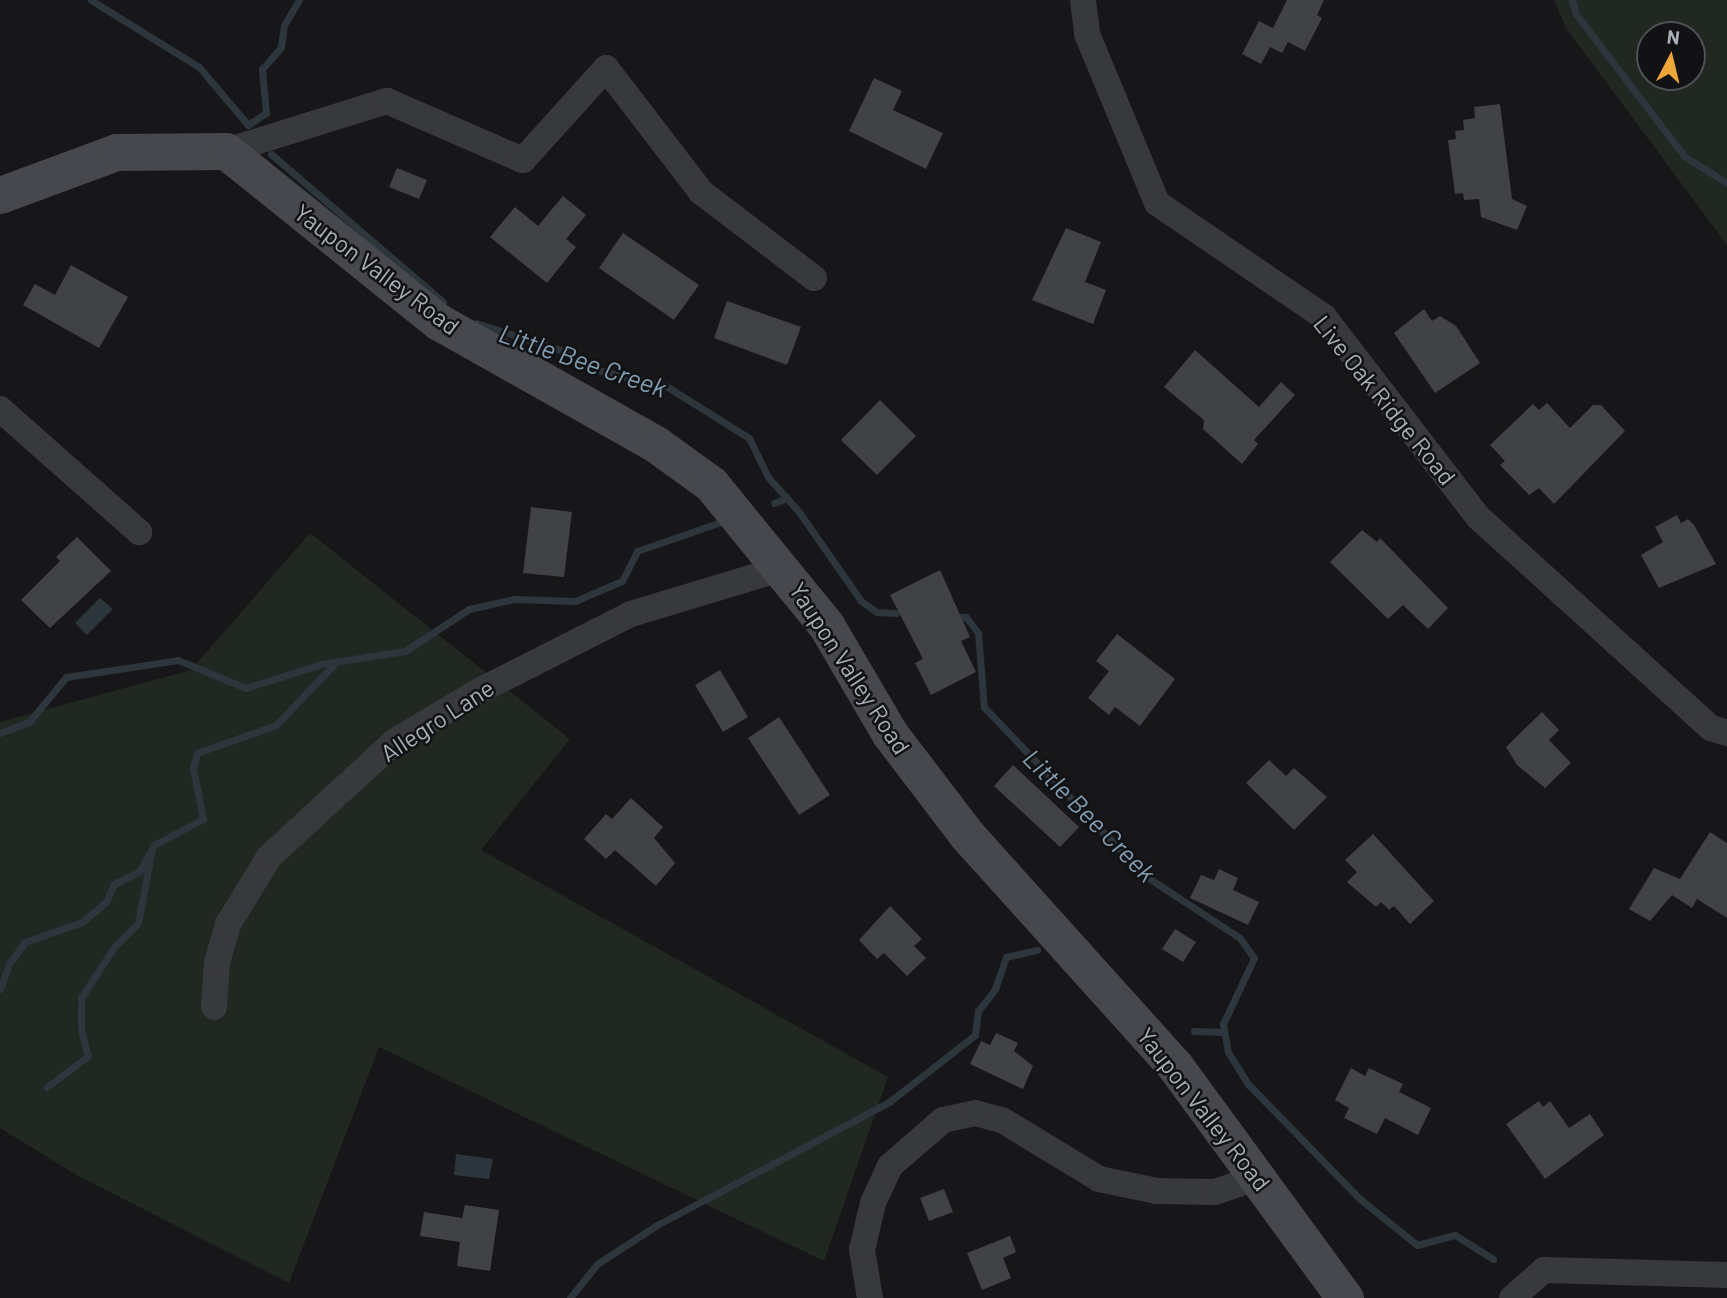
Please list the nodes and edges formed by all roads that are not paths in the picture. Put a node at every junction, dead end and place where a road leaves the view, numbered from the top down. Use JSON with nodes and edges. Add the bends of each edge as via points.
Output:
{"nodes":[{"id":1,"x":1083,"y":0,"type":"edge"},
{"id":2,"x":226,"y":151,"type":"junction"},
{"id":3,"x":0,"y":195,"type":"edge"},
{"id":4,"x":814,"y":278,"type":"dead end"},
{"id":5,"x":0,"y":409,"type":"edge"},
{"id":6,"x":139,"y":532,"type":"dead end"},
{"id":7,"x":783,"y":568,"type":"junction"},
{"id":8,"x":1722,"y":725,"type":"edge"},
{"id":9,"x":214,"y":1007,"type":"dead end"},
{"id":10,"x":1259,"y":1177,"type":"junction"},
{"id":11,"x":1727,"y":1275,"type":"edge"},
{"id":12,"x":870,"y":1298,"type":"edge"},
{"id":13,"x":1345,"y":1298,"type":"edge"},
{"id":14,"x":1511,"y":1298,"type":"edge"}],
"edges":[{"from":1,"to":8,"type":"street","name":"Live Oak Ridge Road","via":[[1087,34],[1157,203],[1324,317],[1478,517]]},
{"from":2,"to":3,"type":"street","via":[[116,152]]},
{"from":2,"to":4,"type":"street","via":[[387,101],[523,160],[606,68],[701,192]]},
{"from":2,"to":7,"type":"street","name":"Yaupon Valley Road","via":[[439,322],[657,446],[711,484]]},
{"from":5,"to":6,"type":"street"},
{"from":7,"to":9,"type":"street","name":"Allegro Lane","via":[[631,614],[481,690],[395,741],[269,857],[228,924],[217,963]]},
{"from":7,"to":10,"type":"street","name":"Yaupon Valley Road","via":[[826,625],[890,734],[967,835],[1175,1066]]},
{"from":10,"to":12,"type":"street","via":[[1215,1192],[1157,1191],[1099,1179],[1002,1121],[975,1113],[943,1120],[890,1166],[873,1203],[862,1250]]},
{"from":10,"to":13,"type":"street","name":"Yaupon Valley Road"},
{"from":11,"to":14,"type":"street","via":[[1544,1270]]}]}
